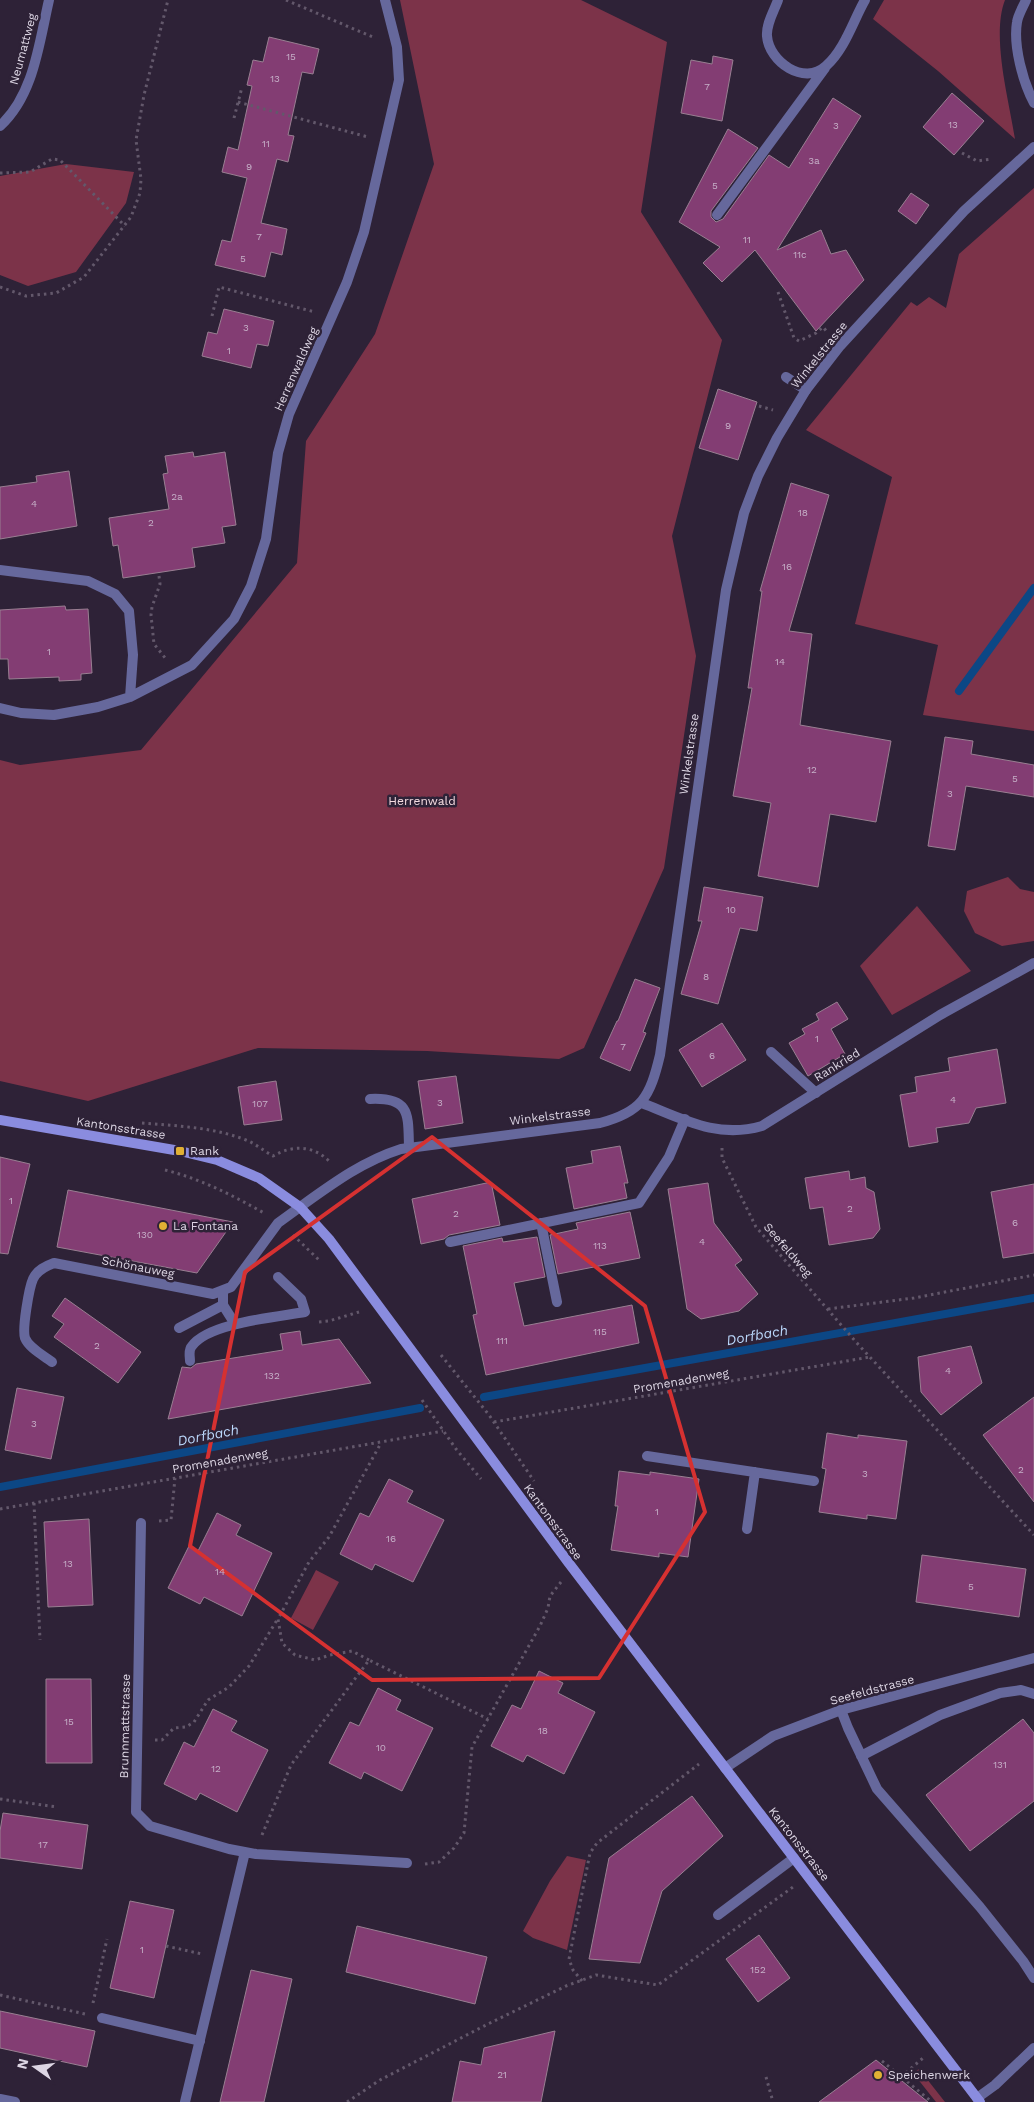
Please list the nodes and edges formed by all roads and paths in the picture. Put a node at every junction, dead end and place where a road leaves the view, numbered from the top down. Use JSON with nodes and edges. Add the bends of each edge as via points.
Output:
{"nodes":[{"id":1,"x":49,"y":0,"type":"edge"},
{"id":2,"x":168,"y":0,"type":"edge"},
{"id":3,"x":286,"y":0,"type":"edge"},
{"id":4,"x":385,"y":0,"type":"edge"},
{"id":5,"x":778,"y":0,"type":"edge"},
{"id":6,"x":865,"y":0,"type":"edge"},
{"id":7,"x":1026,"y":0,"type":"edge"},
{"id":8,"x":397,"y":47,"type":"junction"},
{"id":9,"x":826,"y":67,"type":"junction"},
{"id":10,"x":242,"y":87,"type":"dead end"},
{"id":11,"x":238,"y":102,"type":"junction"},
{"id":12,"x":1034,"y":103,"type":"edge"},
{"id":13,"x":234,"y":118,"type":"dead end"},
{"id":14,"x":0,"y":126,"type":"edge"},
{"id":15,"x":386,"y":142,"type":"junction"},
{"id":16,"x":1034,"y":147,"type":"edge"},
{"id":17,"x":962,"y":154,"type":"dead end"},
{"id":18,"x":995,"y":158,"type":"dead end"},
{"id":19,"x":0,"y":173,"type":"edge"},
{"id":20,"x":718,"y":215,"type":"dead end"},
{"id":21,"x":125,"y":226,"type":"junction"},
{"id":22,"x":0,"y":287,"type":"edge"},
{"id":23,"x":778,"y":292,"type":"dead end"},
{"id":24,"x":307,"y":310,"type":"dead end"},
{"id":25,"x":212,"y":316,"type":"dead end"},
{"id":26,"x":831,"y":335,"type":"dead end"},
{"id":27,"x":786,"y":377,"type":"dead end"},
{"id":28,"x":806,"y":390,"type":"junction"},
{"id":29,"x":0,"y":570,"type":"edge"},
{"id":30,"x":159,"y":576,"type":"dead end"},
{"id":31,"x":180,"y":671,"type":"junction"},
{"id":32,"x":130,"y":697,"type":"junction"},
{"id":33,"x":0,"y":708,"type":"edge"},
{"id":34,"x":1034,"y":963,"type":"edge"},
{"id":35,"x":771,"y":1052,"type":"dead end"},
{"id":36,"x":816,"y":1093,"type":"junction"},
{"id":37,"x":370,"y":1099,"type":"dead end"},
{"id":38,"x":642,"y":1103,"type":"junction"},
{"id":39,"x":685,"y":1119,"type":"junction"},
{"id":40,"x":0,"y":1120,"type":"edge"},
{"id":41,"x":135,"y":1123,"type":"dead end"},
{"id":42,"x":722,"y":1130,"type":"junction"},
{"id":43,"x":409,"y":1148,"type":"junction"},
{"id":44,"x":329,"y":1161,"type":"dead end"},
{"id":45,"x":158,"y":1168,"type":"dead end"},
{"id":46,"x":300,"y":1207,"type":"junction"},
{"id":47,"x":278,"y":1223,"type":"junction"},
{"id":48,"x":541,"y":1223,"type":"junction"},
{"id":49,"x":450,"y":1242,"type":"dead end"},
{"id":50,"x":322,"y":1264,"type":"dead end"},
{"id":51,"x":1034,"y":1275,"type":"edge"},
{"id":52,"x":278,"y":1277,"type":"dead end"},
{"id":53,"x":223,"y":1292,"type":"junction"},
{"id":54,"x":557,"y":1302,"type":"dead end"},
{"id":55,"x":223,"y":1305,"type":"junction"},
{"id":56,"x":356,"y":1305,"type":"dead end"},
{"id":57,"x":827,"y":1309,"type":"junction"},
{"id":58,"x":305,"y":1312,"type":"junction"},
{"id":59,"x":235,"y":1324,"type":"junction"},
{"id":60,"x":180,"y":1328,"type":"dead end"},
{"id":61,"x":870,"y":1357,"type":"junction"},
{"id":62,"x":190,"y":1361,"type":"dead end"},
{"id":63,"x":52,"y":1362,"type":"dead end"},
{"id":64,"x":418,"y":1393,"type":"dead end"},
{"id":65,"x":494,"y":1422,"type":"dead end"},
{"id":66,"x":443,"y":1431,"type":"junction"},
{"id":67,"x":381,"y":1442,"type":"junction"},
{"id":68,"x":647,"y":1456,"type":"dead end"},
{"id":69,"x":755,"y":1472,"type":"junction"},
{"id":70,"x":175,"y":1478,"type":"junction"},
{"id":71,"x":814,"y":1481,"type":"dead end"},
{"id":72,"x":483,"y":1482,"type":"dead end"},
{"id":73,"x":34,"y":1503,"type":"junction"},
{"id":74,"x":0,"y":1509,"type":"edge"},
{"id":75,"x":141,"y":1523,"type":"joint"},
{"id":76,"x":747,"y":1529,"type":"dead end"},
{"id":77,"x":1034,"y":1535,"type":"edge"},
{"id":78,"x":556,"y":1574,"type":"dead end"},
{"id":79,"x":562,"y":1581,"type":"junction"},
{"id":80,"x":567,"y":1588,"type":"dead end"},
{"id":81,"x":278,"y":1620,"type":"junction"},
{"id":82,"x":40,"y":1640,"type":"dead end"},
{"id":83,"x":1034,"y":1658,"type":"edge"},
{"id":84,"x":369,"y":1660,"type":"junction"},
{"id":85,"x":1034,"y":1694,"type":"edge"},
{"id":86,"x":842,"y":1710,"type":"junction"},
{"id":87,"x":488,"y":1718,"type":"junction"},
{"id":88,"x":162,"y":1740,"type":"dead end"},
{"id":89,"x":861,"y":1756,"type":"junction"},
{"id":90,"x":696,"y":1758,"type":"dead end"},
{"id":91,"x":700,"y":1764,"type":"junction"},
{"id":92,"x":725,"y":1768,"type":"junction"},
{"id":93,"x":705,"y":1770,"type":"dead end"},
{"id":94,"x":0,"y":1799,"type":"edge"},
{"id":95,"x":57,"y":1807,"type":"dead end"},
{"id":96,"x":261,"y":1837,"type":"dead end"},
{"id":97,"x":245,"y":1852,"type":"junction"},
{"id":98,"x":794,"y":1858,"type":"junction"},
{"id":99,"x":407,"y":1862,"type":"joint"},
{"id":100,"x":793,"y":1887,"type":"dead end"},
{"id":101,"x":718,"y":1915,"type":"dead end"},
{"id":102,"x":107,"y":1939,"type":"dead end"},
{"id":103,"x":166,"y":1946,"type":"dead end"},
{"id":104,"x":205,"y":1955,"type":"dead end"},
{"id":105,"x":1034,"y":1978,"type":"edge"},
{"id":106,"x":582,"y":1980,"type":"junction"},
{"id":107,"x":0,"y":1995,"type":"edge"},
{"id":108,"x":90,"y":2015,"type":"junction"},
{"id":109,"x":102,"y":2018,"type":"joint"},
{"id":110,"x":200,"y":2041,"type":"junction"},
{"id":111,"x":1034,"y":2048,"type":"edge"},
{"id":112,"x":923,"y":2058,"type":"dead end"},
{"id":113,"x":882,"y":2061,"type":"dead end"},
{"id":114,"x":766,"y":2077,"type":"dead end"},
{"id":115,"x":901,"y":2077,"type":"junction"},
{"id":116,"x":0,"y":2099,"type":"edge"},
{"id":117,"x":979,"y":2100,"type":"edge"},
{"id":118,"x":15,"y":2102,"type":"edge"},
{"id":119,"x":186,"y":2102,"type":"edge"},
{"id":120,"x":347,"y":2102,"type":"edge"},
{"id":121,"x":773,"y":2102,"type":"edge"},
{"id":122,"x":932,"y":2102,"type":"edge"}],
"edges":[{"from":1,"to":14,"type":"street","name":"Neumattweg","via":[[28,87],[13,114]]},
{"from":2,"to":21,"type":"path","via":[[136,140],[140,193]]},
{"from":3,"to":8,"type":"path"},
{"from":4,"to":8,"type":"street","name":"Herrenwaldweg"},
{"from":5,"to":9,"type":"street","via":[[767,36],[771,51],[780,64],[795,71],[811,73]]},
{"from":6,"to":9,"type":"street","via":[[843,45]]},
{"from":7,"to":12,"type":"street","via":[[1017,21],[1017,37],[1020,64]]},
{"from":8,"to":15,"type":"street","name":"Herrenwaldweg","via":[[399,80]]},
{"from":9,"to":20,"type":"street"},
{"from":10,"to":11,"type":"path"},
{"from":11,"to":13,"type":"path"},
{"from":11,"to":15,"type":"path"},
{"from":15,"to":31,"type":"street","name":"Herrenwaldweg","via":[[364,232],[347,282],[287,422],[278,453],[266,539],[251,586],[234,619],[192,665]]},
{"from":16,"to":28,"type":"street","name":"Winkelstrasse","via":[[964,211],[840,346]]},
{"from":17,"to":18,"type":"path","via":[[977,161]]},
{"from":19,"to":21,"type":"path","via":[[30,172],[52,159],[60,160]]},
{"from":21,"to":22,"type":"path","via":[[84,277],[56,293],[26,296]]},
{"from":23,"to":26,"type":"path","via":[[794,338],[799,341],[816,334],[823,327]]},
{"from":24,"to":25,"type":"path","via":[[219,287]]},
{"from":27,"to":28,"type":"street"},
{"from":28,"to":38,"type":"street","name":"Winkelstrasse","via":[[758,476],[733,555],[660,1055],[656,1073]]},
{"from":29,"to":32,"type":"street","via":[[88,581],[115,594],[129,611],[133,655]]},
{"from":30,"to":31,"type":"path","via":[[160,584],[152,607],[154,644]]},
{"from":31,"to":32,"type":"street","name":"Herrenwaldweg"},
{"from":32,"to":33,"type":"street","name":"Herrenwaldweg","via":[[54,715]]},
{"from":34,"to":36,"type":"street","name":"Rankried","via":[[940,1015]]},
{"from":35,"to":36,"type":"street"},
{"from":36,"to":42,"type":"street","name":"Rankried","via":[[762,1126]]},
{"from":37,"to":43,"type":"street","via":[[383,1098],[403,1106],[408,1116]]},
{"from":38,"to":39,"type":"street","name":"Rankried"},
{"from":38,"to":43,"type":"street","name":"Winkelstrasse","via":[[621,1117],[600,1123]]},
{"from":39,"to":42,"type":"street","name":"Rankried"},
{"from":39,"to":48,"type":"street","via":[[669,1157],[638,1203]]},
{"from":40,"to":46,"type":"main road","name":"Kantonsstrasse","via":[[217,1160],[259,1178]]},
{"from":41,"to":44,"type":"path","via":[[217,1132],[253,1143],[273,1156],[282,1151],[311,1148]]},
{"from":42,"to":57,"type":"path","name":"Seefeldweg","via":[[722,1158],[756,1227]]},
{"from":43,"to":46,"type":"street","name":"Winkelstrasse","via":[[377,1157],[340,1178]]},
{"from":45,"to":47,"type":"path","via":[[190,1176],[228,1192]]},
{"from":46,"to":47,"type":"street"},
{"from":46,"to":92,"type":"main road","name":"Kantonsstrasse","via":[[329,1239]]},
{"from":47,"to":50,"type":"path"},
{"from":47,"to":53,"type":"street","via":[[231,1287]]},
{"from":48,"to":49,"type":"street"},
{"from":48,"to":54,"type":"street"},
{"from":51,"to":57,"type":"path","via":[[914,1298]]},
{"from":52,"to":58,"type":"street","via":[[302,1299]]},
{"from":53,"to":55,"type":"street"},
{"from":53,"to":63,"type":"street","name":"Schönauweg","via":[[213,1294],[54,1263],[42,1268],[33,1279],[25,1321],[25,1337],[32,1347]]},
{"from":55,"to":59,"type":"street"},
{"from":55,"to":60,"type":"street"},
{"from":56,"to":58,"type":"path","via":[[362,1311],[329,1321],[318,1322]]},
{"from":57,"to":61,"type":"path","name":"Seefeldweg"},
{"from":58,"to":59,"type":"street"},
{"from":59,"to":62,"type":"street","via":[[204,1336],[192,1345]]},
{"from":61,"to":65,"type":"path","name":"Promenadenweg"},
{"from":61,"to":77,"type":"path"},
{"from":64,"to":66,"type":"path"},
{"from":66,"to":67,"type":"path","name":"Promenadenweg"},
{"from":66,"to":72,"type":"path"},
{"from":67,"to":70,"type":"path","name":"Promenadenweg"},
{"from":67,"to":81,"type":"path","via":[[329,1537],[309,1562]]},
{"from":68,"to":69,"type":"street"},
{"from":69,"to":71,"type":"street"},
{"from":69,"to":76,"type":"street"},
{"from":70,"to":73,"type":"path","name":"Promenadenweg"},
{"from":70,"to":75,"type":"path","via":[[171,1520]]},
{"from":73,"to":74,"type":"path","name":"Promenadenweg"},
{"from":73,"to":82,"type":"path"},
{"from":75,"to":97,"type":"street","name":"Brunnmattstrasse","via":[[136,1812],[150,1826]]},
{"from":78,"to":79,"type":"path"},
{"from":79,"to":80,"type":"path"},
{"from":79,"to":87,"type":"path","via":[[550,1596],[540,1626]]},
{"from":81,"to":84,"type":"path","via":[[282,1643],[295,1655],[315,1660],[352,1651]]},
{"from":81,"to":88,"type":"path","via":[[249,1666],[229,1687],[208,1700],[194,1722],[174,1728]]},
{"from":83,"to":86,"type":"street","name":"Seefeldstrasse"},
{"from":84,"to":87,"type":"path"},
{"from":84,"to":96,"type":"path","via":[[290,1765]]},
{"from":85,"to":89,"type":"street","via":[[1021,1690],[1000,1693],[940,1714]]},
{"from":86,"to":89,"type":"street"},
{"from":86,"to":92,"type":"street","name":"Seefeldstrasse","via":[[773,1736]]},
{"from":87,"to":99,"type":"path","via":[[472,1747],[464,1833],[439,1862]]},
{"from":89,"to":105,"type":"street","via":[[877,1788],[980,1907]]},
{"from":90,"to":91,"type":"path"},
{"from":91,"to":93,"type":"path"},
{"from":91,"to":106,"type":"path","via":[[597,1843],[590,1853],[569,1959]]},
{"from":92,"to":98,"type":"main road","name":"Kantonsstrasse"},
{"from":94,"to":95,"type":"path"},
{"from":97,"to":99,"type":"street","name":"Brunnmattstrasse"},
{"from":97,"to":110,"type":"street"},
{"from":98,"to":101,"type":"street"},
{"from":98,"to":117,"type":"main road","name":"Kantonsstrasse"},
{"from":100,"to":106,"type":"path","via":[[658,1985],[596,1975]]},
{"from":102,"to":108,"type":"path"},
{"from":103,"to":104,"type":"path"},
{"from":106,"to":120,"type":"path","via":[[380,2080]]},
{"from":107,"to":108,"type":"path"},
{"from":108,"to":109,"type":"path"},
{"from":109,"to":110,"type":"street"},
{"from":110,"to":119,"type":"street"},
{"from":111,"to":117,"type":"street"},
{"from":112,"to":115,"type":"path"},
{"from":113,"to":115,"type":"path"},
{"from":114,"to":121,"type":"path"},
{"from":115,"to":122,"type":"path"},
{"from":116,"to":118,"type":"street"}]}
